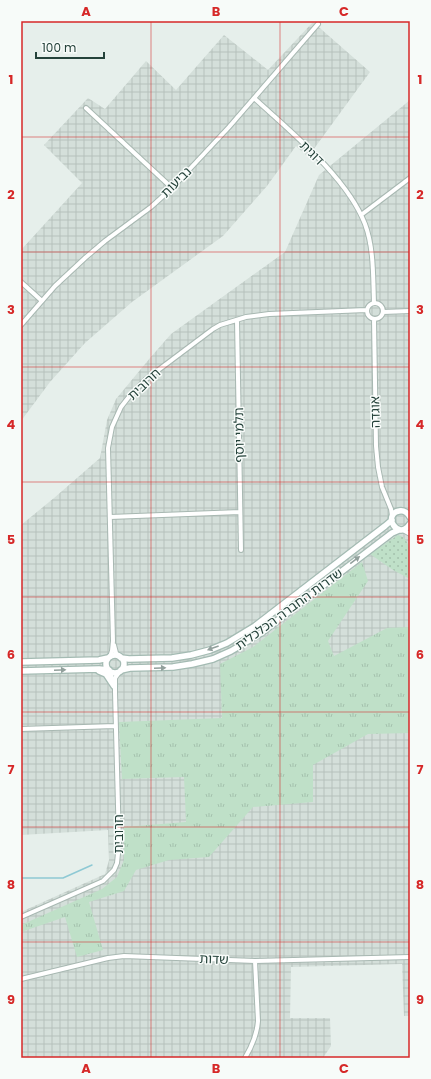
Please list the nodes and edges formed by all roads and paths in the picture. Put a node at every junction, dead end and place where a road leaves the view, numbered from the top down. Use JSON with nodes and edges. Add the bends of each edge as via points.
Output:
{"nodes":[{"id":1,"x":318,"y":24,"type":"dead end"},
{"id":2,"x":254,"y":98,"type":"junction"},
{"id":3,"x":86,"y":108,"type":"dead end"},
{"id":4,"x":410,"y":178,"type":"edge"},
{"id":5,"x":172,"y":188,"type":"junction"},
{"id":6,"x":361,"y":215,"type":"junction"},
{"id":7,"x":21,"y":282,"type":"edge"},
{"id":8,"x":42,"y":301,"type":"junction"},
{"id":9,"x":374,"y":303,"type":"junction"},
{"id":10,"x":366,"y":310,"type":"junction"},
{"id":11,"x":410,"y":311,"type":"edge"},
{"id":12,"x":383,"y":312,"type":"junction"},
{"id":13,"x":237,"y":320,"type":"junction"},
{"id":14,"x":374,"y":320,"type":"junction"},
{"id":15,"x":21,"y":325,"type":"edge"},
{"id":16,"x":389,"y":502,"type":"junction"},
{"id":17,"x":410,"y":507,"type":"edge"},
{"id":18,"x":400,"y":511,"type":"junction"},
{"id":19,"x":240,"y":512,"type":"junction"},
{"id":20,"x":110,"y":517,"type":"junction"},
{"id":21,"x":410,"y":517,"type":"edge"},
{"id":22,"x":392,"y":518,"type":"junction"},
{"id":23,"x":410,"y":524,"type":"edge"},
{"id":24,"x":401,"y":530,"type":"junction"},
{"id":25,"x":410,"y":534,"type":"edge"},
{"id":26,"x":241,"y":550,"type":"dead end"},
{"id":27,"x":113,"y":641,"type":"junction"},
{"id":28,"x":109,"y":658,"type":"junction"},
{"id":29,"x":120,"y":658,"type":"junction"},
{"id":30,"x":21,"y":662,"type":"edge"},
{"id":31,"x":92,"y":670,"type":"junction"},
{"id":32,"x":109,"y":671,"type":"junction"},
{"id":33,"x":120,"y":671,"type":"junction"},
{"id":34,"x":21,"y":672,"type":"edge"},
{"id":35,"x":114,"y":689,"type":"junction"},
{"id":36,"x":116,"y":726,"type":"junction"},
{"id":37,"x":21,"y":729,"type":"edge"},
{"id":38,"x":21,"y":917,"type":"edge"},
{"id":39,"x":410,"y":957,"type":"edge"},
{"id":40,"x":255,"y":961,"type":"junction"},
{"id":41,"x":21,"y":979,"type":"edge"},
{"id":42,"x":245,"y":1058,"type":"edge"}],
"edges":[{"from":1,"to":2,"type":"street","name":"נביעות"},
{"from":2,"to":5,"type":"street","name":"נביעות"},
{"from":2,"to":6,"type":"street","name":"דוגית","via":[[332,173]]},
{"from":3,"to":5,"type":"street"},
{"from":4,"to":6,"type":"street"},
{"from":5,"to":8,"type":"street","name":"נביעות","via":[[85,258]]},
{"from":6,"to":9,"type":"street","via":[[370,240]]},
{"from":7,"to":8,"type":"street"},
{"from":8,"to":15,"type":"street","name":"נביעות"},
{"from":9,"to":10,"type":"street"},
{"from":9,"to":12,"type":"street","via":[[381,305]]},
{"from":10,"to":13,"type":"street","name":"חרובית","via":[[269,314]]},
{"from":10,"to":14,"type":"street","via":[[367,315]]},
{"from":11,"to":12,"type":"street"},
{"from":12,"to":14,"type":"street","via":[[381,317]]},
{"from":13,"to":19,"type":"street","name":"תלמי יוסף"},
{"from":13,"to":20,"type":"street","name":"חרובית","via":[[220,325],[203,335],[144,380],[121,407],[112,427],[108,448]]},
{"from":14,"to":16,"type":"street","name":"אוגדה","via":[[376,446],[382,486]]},
{"from":16,"to":18,"type":"street","name":"אוגדה"},
{"from":16,"to":22,"type":"street","name":"אוגדה"},
{"from":17,"to":18,"type":"main road"},
{"from":18,"to":21,"type":"main road"},
{"from":18,"to":22,"type":"main road","name":"שדרות החברה הכלכלית"},
{"from":19,"to":20,"type":"street"},
{"from":19,"to":26,"type":"street","name":"תלמי יוסף"},
{"from":20,"to":27,"type":"street","name":"חרובית"},
{"from":22,"to":24,"type":"main road","via":[[394,527]]},
{"from":22,"to":29,"type":"main road","name":"שדרות החברה הכלכלית","one_way":true,"via":[[388,524],[255,626],[227,643],[182,657]]},
{"from":23,"to":24,"type":"main road","name":"שדרות החברה הכלכלית"},
{"from":24,"to":25,"type":"street"},
{"from":33,"to":24,"type":"main road","name":"שדרות החברה הכלכלית","one_way":true,"via":[[130,668],[192,664],[231,651],[261,633],[392,533]]},
{"from":27,"to":28,"type":"street","name":"חרובית"},
{"from":27,"to":29,"type":"street","name":"חרובית"},
{"from":28,"to":29,"type":"main road"},
{"from":28,"to":30,"type":"main road"},
{"from":28,"to":32,"type":"main road","via":[[106,663]]},
{"from":29,"to":33,"type":"main road","via":[[123,666]]},
{"from":31,"to":32,"type":"main road"},
{"from":34,"to":31,"type":"main road","one_way":true},
{"from":31,"to":35,"type":"main road","via":[[106,674]]},
{"from":32,"to":33,"type":"main road"},
{"from":32,"to":35,"type":"street","name":"חרובית"},
{"from":33,"to":35,"type":"street","name":"חרובית"},
{"from":35,"to":36,"type":"street","name":"חרובית"},
{"from":36,"to":37,"type":"street"},
{"from":36,"to":38,"type":"street","name":"חרובית","via":[[119,844],[114,870],[103,881]]},
{"from":39,"to":40,"type":"street","name":"שדות"},
{"from":40,"to":41,"type":"street","name":"שדות","via":[[124,956]]},
{"from":40,"to":42,"type":"street","via":[[258,1026],[255,1040]]}]}
